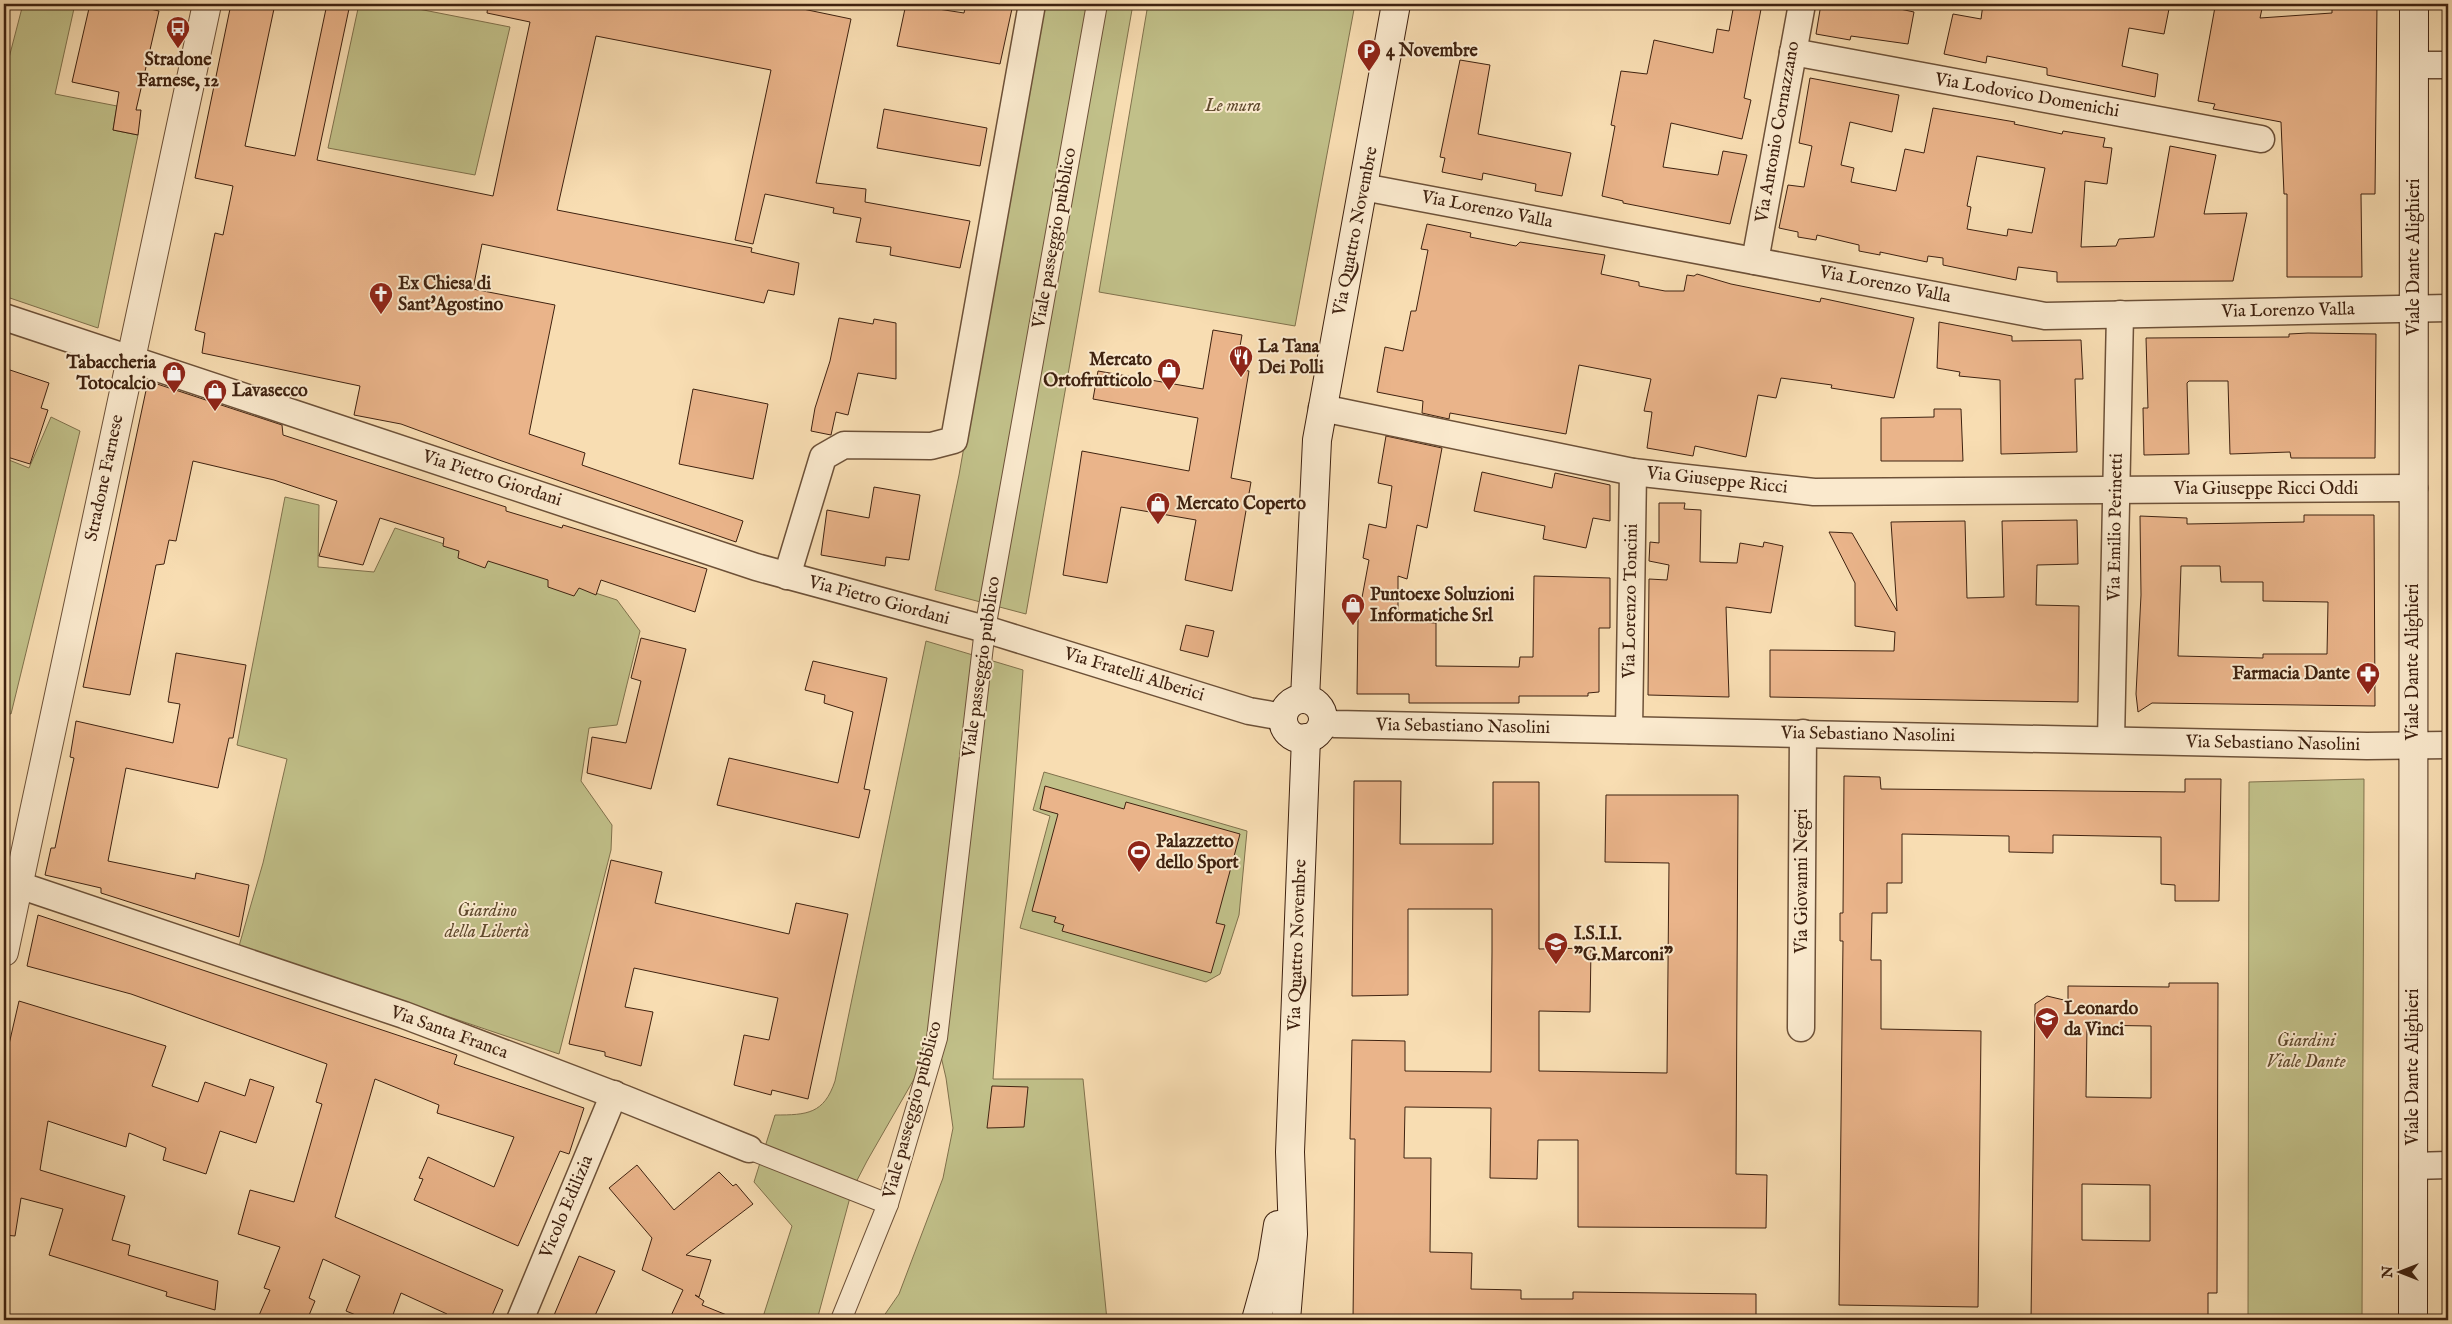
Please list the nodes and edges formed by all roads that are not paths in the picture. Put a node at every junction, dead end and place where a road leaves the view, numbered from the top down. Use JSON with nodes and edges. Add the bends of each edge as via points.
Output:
{"nodes":[{"id":1,"x":207,"y":4,"type":"edge"},
{"id":2,"x":1032,"y":4,"type":"edge"},
{"id":3,"x":1097,"y":4,"type":"edge"},
{"id":4,"x":1396,"y":4,"type":"edge"},
{"id":5,"x":1802,"y":4,"type":"edge"},
{"id":6,"x":2414,"y":4,"type":"edge"},
{"id":7,"x":1793,"y":52,"type":"junction"},
{"id":8,"x":2415,"y":65,"type":"junction"},
{"id":9,"x":2448,"y":65,"type":"edge"},
{"id":10,"x":2261,"y":139,"type":"dead end"},
{"id":11,"x":1363,"y":187,"type":"junction"},
{"id":12,"x":1754,"y":261,"type":"junction"},
{"id":13,"x":2414,"y":308,"type":"junction"},
{"id":14,"x":2448,"y":308,"type":"edge"},
{"id":15,"x":2120,"y":314,"type":"junction"},
{"id":16,"x":4,"y":317,"type":"edge"},
{"id":17,"x":131,"y":359,"type":"junction"},
{"id":18,"x":1322,"y":408,"type":"junction"},
{"id":19,"x":1633,"y":472,"type":"junction"},
{"id":20,"x":2414,"y":488,"type":"junction"},
{"id":21,"x":2118,"y":489,"type":"junction"},
{"id":22,"x":787,"y":576,"type":"junction"},
{"id":23,"x":985,"y":629,"type":"junction"},
{"id":24,"x":1304,"y":699,"type":"junction"},
{"id":25,"x":1284,"y":716,"type":"junction"},
{"id":26,"x":1314,"y":730,"type":"junction"},
{"id":27,"x":1629,"y":730,"type":"junction"},
{"id":28,"x":1803,"y":733,"type":"junction"},
{"id":29,"x":2111,"y":740,"type":"junction"},
{"id":30,"x":2413,"y":746,"type":"junction"},
{"id":31,"x":2448,"y":746,"type":"edge"},
{"id":32,"x":11,"y":882,"type":"edge"},
{"id":33,"x":4,"y":952,"type":"edge"},
{"id":34,"x":1801,"y":1028,"type":"dead end"},
{"id":35,"x":614,"y":1094,"type":"junction"},
{"id":36,"x":749,"y":1149,"type":"joint"},
{"id":37,"x":1290,"y":1152,"type":"junction"},
{"id":38,"x":2412,"y":1166,"type":"junction"},
{"id":39,"x":2448,"y":1166,"type":"edge"},
{"id":40,"x":888,"y":1204,"type":"junction"},
{"id":41,"x":520,"y":1320,"type":"edge"},
{"id":42,"x":840,"y":1320,"type":"edge"},
{"id":43,"x":1256,"y":1320,"type":"edge"},
{"id":44,"x":1286,"y":1320,"type":"edge"},
{"id":45,"x":2413,"y":1320,"type":"edge"}],
"edges":[{"from":1,"to":17,"type":"main road","name":"Stradone Farnese"},
{"from":2,"to":22,"type":"street","via":[[954,440],[931,446],[844,445],[823,457]]},
{"from":3,"to":23,"type":"street","name":"Viale passeggio pubblico"},
{"from":4,"to":11,"type":"main road","name":"Via Quattro Novembre"},
{"from":5,"to":7,"type":"street","name":"Via Antonio Cornazzano"},
{"from":6,"to":8,"type":"main road","name":"Viale Dante Alighieri"},
{"from":7,"to":10,"type":"street","name":"Via Lodovico Domenichi"},
{"from":7,"to":12,"type":"street","name":"Via Antonio Cornazzano"},
{"from":8,"to":9,"type":"street"},
{"from":8,"to":13,"type":"main road","name":"Viale Dante Alighieri"},
{"from":11,"to":12,"type":"street","name":"Via Lorenzo Valla"},
{"from":11,"to":18,"type":"main road","name":"Via Quattro Novembre"},
{"from":12,"to":15,"type":"street","name":"Via Lorenzo Valla","via":[[2045,316]]},
{"from":13,"to":14,"type":"street","name":"Via Lorenzo Valla"},
{"from":13,"to":15,"type":"street","name":"Via Lorenzo Valla"},
{"from":13,"to":20,"type":"main road","name":"Viale Dante Alighieri"},
{"from":15,"to":21,"type":"street","name":"Via Emilio Perinetti"},
{"from":16,"to":17,"type":"street","name":"Via Pietro Giordani"},
{"from":17,"to":22,"type":"street","name":"Via Pietro Giordani"},
{"from":17,"to":32,"type":"main road","name":"Stradone Farnese"},
{"from":18,"to":19,"type":"street","name":"Via Giuseppe Ricci"},
{"from":18,"to":24,"type":"main road","name":"Via Quattro Novembre","via":[[1316,440]]},
{"from":19,"to":21,"type":"street","name":"Via Giuseppe Ricci","via":[[1814,492]]},
{"from":19,"to":27,"type":"street","name":"Via Lorenzo Toncini"},
{"from":20,"to":21,"type":"street","name":"Via Giuseppe Ricci Oddi"},
{"from":20,"to":30,"type":"main road","name":"Viale Dante Alighieri"},
{"from":21,"to":29,"type":"street","name":"Via Emilio Perinetti"},
{"from":22,"to":23,"type":"street","name":"Via Pietro Giordani"},
{"from":23,"to":25,"type":"street","name":"Via Fratelli Alberici","via":[[1249,711]]},
{"from":23,"to":40,"type":"street","name":"Viale passeggio pubblico","via":[[937,1038]]},
{"from":24,"to":25,"type":"main road","via":[[1288,706]]},
{"from":24,"to":26,"type":"main road","via":[[1311,700],[1320,709]]},
{"from":25,"to":26,"type":"main road","via":[[1290,733]]},
{"from":26,"to":27,"type":"street","name":"Via Sebastiano Nasolini","via":[[1335,724]]},
{"from":26,"to":37,"type":"main road","name":"Via Quattro Novembre"},
{"from":27,"to":28,"type":"street","name":"Via Sebastiano Nasolini"},
{"from":28,"to":29,"type":"street","name":"Via Sebastiano Nasolini"},
{"from":28,"to":34,"type":"street","name":"Via Giovanni Negri"},
{"from":29,"to":30,"type":"street","name":"Via Sebastiano Nasolini"},
{"from":30,"to":31,"type":"street","name":"Via Sebastiano Nasolini"},
{"from":30,"to":38,"type":"main road","name":"Viale Dante Alighieri"},
{"from":32,"to":33,"type":"main road","name":"Stradone Farnese"},
{"from":32,"to":35,"type":"street","name":"Via Santa Franca","via":[[404,1016]]},
{"from":35,"to":36,"type":"street","name":"Via Santa Franca"},
{"from":35,"to":41,"type":"street","name":"Vicolo Edilizia"},
{"from":36,"to":40,"type":"street","name":"Via Santa Franca"},
{"from":37,"to":43,"type":"main road","name":"Via Quattro Novembre","via":[[1272,1262]]},
{"from":37,"to":44,"type":"main road","name":"Via Quattro Novembre","via":[[1293,1234]]},
{"from":38,"to":39,"type":"street"},
{"from":38,"to":45,"type":"main road","name":"Viale Dante Alighieri"},
{"from":40,"to":42,"type":"street","name":"Viale passeggio pubblico"}]}
